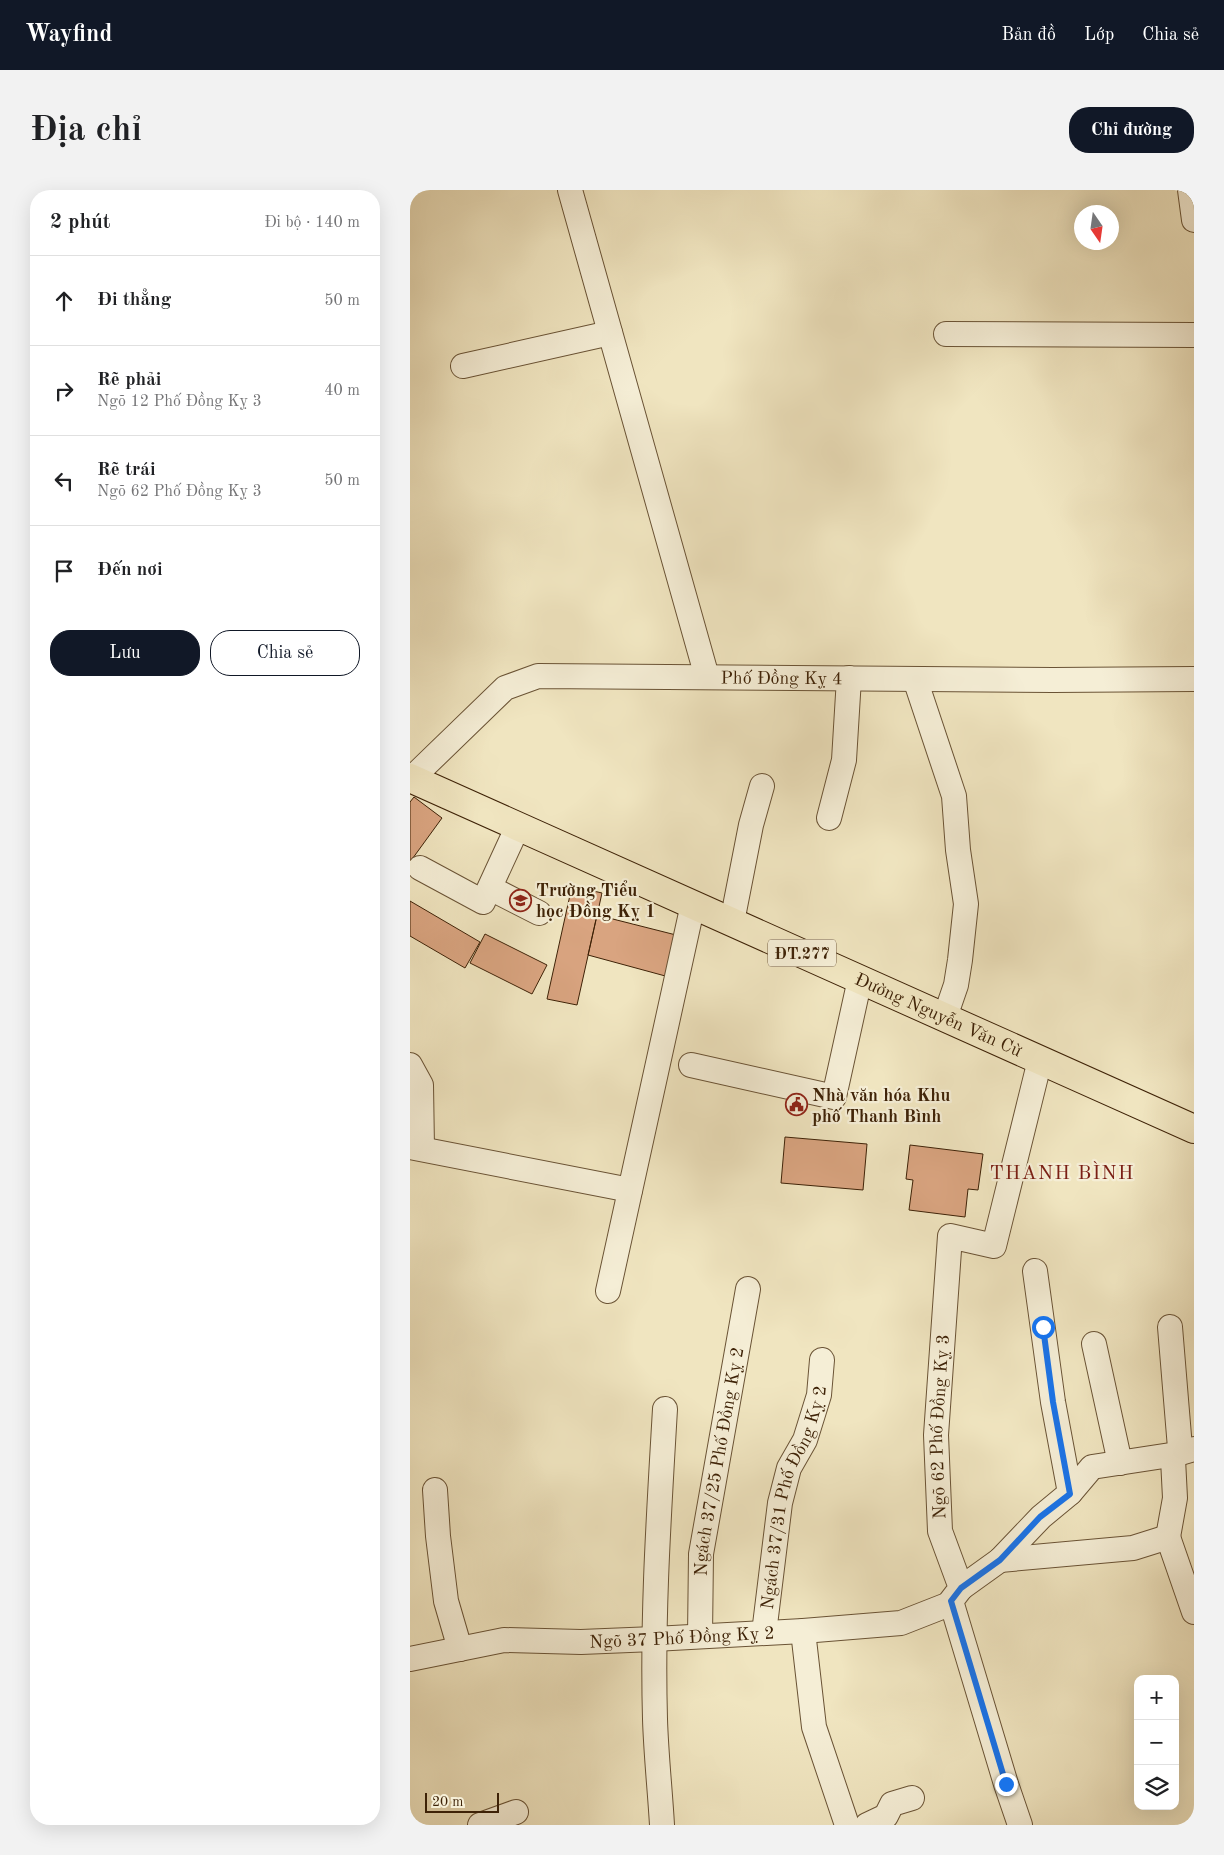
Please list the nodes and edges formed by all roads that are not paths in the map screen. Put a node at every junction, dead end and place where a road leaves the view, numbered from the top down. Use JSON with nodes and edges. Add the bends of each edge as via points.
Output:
{"nodes":[{"id":1,"x":570,"y":190,"type":"edge"},
{"id":2,"x":1190,"y":190,"type":"edge"},
{"id":3,"x":1194,"y":220,"type":"edge"},
{"id":4,"x":610,"y":334,"type":"junction"},
{"id":5,"x":946,"y":334,"type":"dead end"},
{"id":6,"x":1194,"y":335,"type":"edge"},
{"id":7,"x":463,"y":366,"type":"dead end"},
{"id":8,"x":707,"y":677,"type":"junction"},
{"id":9,"x":849,"y":678,"type":"junction"},
{"id":10,"x":914,"y":679,"type":"junction"},
{"id":11,"x":1194,"y":679,"type":"edge"},
{"id":12,"x":411,"y":779,"type":"edge"},
{"id":13,"x":762,"y":786,"type":"dead end"},
{"id":14,"x":829,"y":818,"type":"dead end"},
{"id":15,"x":518,"y":826,"type":"junction"},
{"id":16,"x":420,"y":868,"type":"dead end"},
{"id":17,"x":490,"y":888,"type":"junction"},
{"id":18,"x":693,"y":904,"type":"junction"},
{"id":19,"x":538,"y":913,"type":"dead end"},
{"id":20,"x":732,"y":922,"type":"junction"},
{"id":21,"x":860,"y":979,"type":"junction"},
{"id":22,"x":945,"y":1017,"type":"junction"},
{"id":23,"x":1040,"y":1060,"type":"junction"},
{"id":24,"x":410,"y":1065,"type":"edge"},
{"id":25,"x":691,"y":1065,"type":"dead end"},
{"id":26,"x":1193,"y":1126,"type":"edge"},
{"id":27,"x":416,"y":1148,"type":"edge"},
{"id":28,"x":630,"y":1190,"type":"junction"},
{"id":29,"x":1035,"y":1271,"type":"dead end"},
{"id":30,"x":748,"y":1289,"type":"dead end"},
{"id":31,"x":608,"y":1291,"type":"dead end"},
{"id":32,"x":1170,"y":1327,"type":"dead end"},
{"id":33,"x":1094,"y":1344,"type":"dead end"},
{"id":34,"x":822,"y":1360,"type":"dead end"},
{"id":35,"x":665,"y":1409,"type":"dead end"},
{"id":36,"x":1185,"y":1452,"type":"edge"},
{"id":37,"x":1120,"y":1463,"type":"junction"},
{"id":38,"x":435,"y":1490,"type":"dead end"},
{"id":39,"x":1070,"y":1494,"type":"junction"},
{"id":40,"x":1168,"y":1537,"type":"junction"},
{"id":41,"x":1000,"y":1560,"type":"junction"},
{"id":42,"x":956,"y":1596,"type":"junction"},
{"id":43,"x":1194,"y":1612,"type":"edge"},
{"id":44,"x":803,"y":1631,"type":"junction"},
{"id":45,"x":764,"y":1633,"type":"junction"},
{"id":46,"x":700,"y":1636,"type":"junction"},
{"id":47,"x":654,"y":1639,"type":"junction"},
{"id":48,"x":460,"y":1649,"type":"junction"},
{"id":49,"x":410,"y":1659,"type":"edge"},
{"id":50,"x":912,"y":1798,"type":"dead end"},
{"id":51,"x":516,"y":1812,"type":"dead end"},
{"id":52,"x":480,"y":1825,"type":"edge"},
{"id":53,"x":662,"y":1825,"type":"edge"},
{"id":54,"x":847,"y":1825,"type":"edge"},
{"id":55,"x":867,"y":1825,"type":"edge"},
{"id":56,"x":1020,"y":1825,"type":"edge"}],
"edges":[{"from":1,"to":4,"type":"street"},
{"from":2,"to":3,"type":"street"},
{"from":4,"to":7,"type":"street"},
{"from":4,"to":8,"type":"street"},
{"from":5,"to":6,"type":"street"},
{"from":8,"to":9,"type":"street","name":"Phố Đồng Kỵ 4"},
{"from":8,"to":12,"type":"street","name":"Phố Đồng Kỵ 4","via":[[538,676],[505,688]]},
{"from":9,"to":10,"type":"street","name":"Phố Đồng Kỵ 4"},
{"from":9,"to":14,"type":"street","via":[[844,760]]},
{"from":10,"to":11,"type":"street","name":"Phố Đồng Kỵ 4"},
{"from":10,"to":22,"type":"street","via":[[954,796],[966,904],[956,985]]},
{"from":12,"to":15,"type":"main road","name":"Đường Nguyễn Văn Cừ","number":"ĐT.277"},
{"from":13,"to":20,"type":"street"},
{"from":15,"to":17,"type":"street"},
{"from":15,"to":18,"type":"main road","name":"Đường Nguyễn Văn Cừ","number":"ĐT.277"},
{"from":16,"to":17,"type":"street","via":[[484,902]]},
{"from":17,"to":19,"type":"street"},
{"from":18,"to":20,"type":"main road","name":"Đường Nguyễn Văn Cừ","number":"ĐT.277"},
{"from":18,"to":28,"type":"street"},
{"from":20,"to":21,"type":"main road","name":"Đường Nguyễn Văn Cừ","number":"ĐT.277"},
{"from":21,"to":22,"type":"main road","name":"Đường Nguyễn Văn Cừ","number":"ĐT.277"},
{"from":21,"to":25,"type":"street","via":[[834,1097]]},
{"from":22,"to":23,"type":"main road","name":"Đường Nguyễn Văn Cừ","number":"ĐT.277"},
{"from":23,"to":26,"type":"main road","name":"Đường Nguyễn Văn Cừ","number":"ĐT.277"},
{"from":23,"to":42,"type":"street","name":"Ngõ 62 Phố Đồng Kỵ 3","via":[[994,1246],[950,1236],[936,1435],[940,1531]]},
{"from":24,"to":27,"type":"street","via":[[421,1085]]},
{"from":27,"to":28,"type":"street"},
{"from":28,"to":31,"type":"street"},
{"from":29,"to":39,"type":"street","via":[[1053,1402]]},
{"from":30,"to":46,"type":"street","name":"Ngách 37/25 Phố Đồng Kỵ 2","via":[[701,1554]]},
{"from":32,"to":36,"type":"street","via":[[1180,1448]]},
{"from":33,"to":37,"type":"street"},
{"from":34,"to":45,"type":"street","name":"Ngách 37/31 Phố Đồng Kỵ 2","via":[[819,1395],[805,1440],[789,1468],[780,1503]]},
{"from":35,"to":47,"type":"street"},
{"from":36,"to":37,"type":"street","name":"Ngõ 37 Phố Đồng Kỵ 2"},
{"from":36,"to":40,"type":"street","via":[[1173,1459],[1175,1498]]},
{"from":37,"to":39,"type":"street","name":"Ngõ 37 Phố Đồng Kỵ 2","via":[[1092,1467]]},
{"from":38,"to":48,"type":"street","via":[[446,1600]]},
{"from":39,"to":41,"type":"street","name":"Ngõ 37 Phố Đồng Kỵ 2","via":[[1040,1517]]},
{"from":40,"to":41,"type":"street","via":[[1133,1548]]},
{"from":40,"to":43,"type":"street"},
{"from":41,"to":42,"type":"street","name":"Ngõ 37 Phố Đồng Kỵ 2"},
{"from":42,"to":44,"type":"street","name":"Ngõ 37 Phố Đồng Kỵ 2","via":[[901,1623]]},
{"from":42,"to":56,"type":"street","name":"Ngõ 62 Phố Đồng Kỵ 3","via":[[997,1758]]},
{"from":44,"to":45,"type":"street","name":"Ngõ 37 Phố Đồng Kỵ 2"},
{"from":44,"to":54,"type":"street","via":[[814,1728]]},
{"from":45,"to":46,"type":"street","name":"Ngõ 37 Phố Đồng Kỵ 2"},
{"from":46,"to":47,"type":"street","name":"Ngõ 37 Phố Đồng Kỵ 2"},
{"from":47,"to":48,"type":"street","name":"Ngõ 37 Phố Đồng Kỵ 2","via":[[581,1642],[504,1640]]},
{"from":47,"to":53,"type":"street","via":[[655,1721]]},
{"from":48,"to":49,"type":"street","name":"Ngõ 37 Phố Đồng Kỵ 2"},
{"from":50,"to":55,"type":"street","via":[[892,1804],[886,1816]]},
{"from":51,"to":52,"type":"street"}]}
